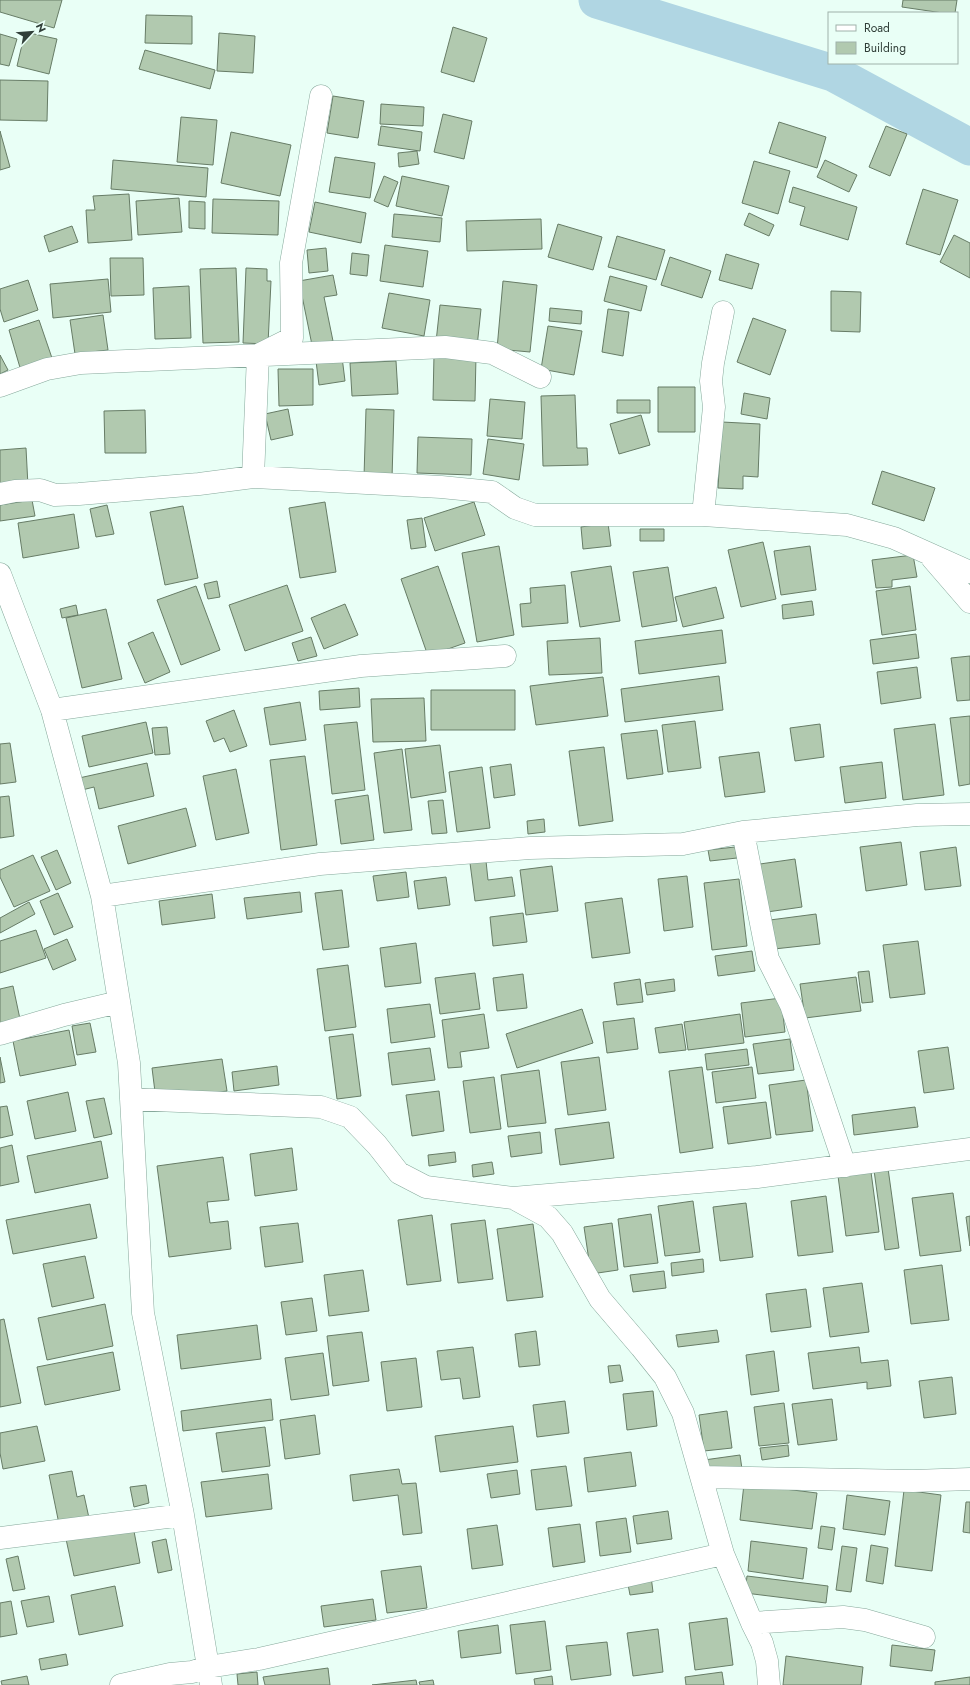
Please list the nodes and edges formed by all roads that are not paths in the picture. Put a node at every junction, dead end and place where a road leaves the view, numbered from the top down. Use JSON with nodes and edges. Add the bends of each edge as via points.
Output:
{"nodes":[{"id":1,"x":321,"y":96,"type":"dead end"},
{"id":2,"x":723,"y":312,"type":"dead end"},
{"id":3,"x":258,"y":355,"type":"junction"},
{"id":4,"x":540,"y":377,"type":"dead end"},
{"id":5,"x":0,"y":386,"type":"edge"},
{"id":6,"x":253,"y":477,"type":"junction"},
{"id":7,"x":0,"y":494,"type":"edge"},
{"id":8,"x":703,"y":515,"type":"junction"},
{"id":9,"x":929,"y":554,"type":"junction"},
{"id":10,"x":970,"y":572,"type":"edge"},
{"id":11,"x":0,"y":574,"type":"edge"},
{"id":12,"x":970,"y":602,"type":"edge"},
{"id":13,"x":505,"y":656,"type":"dead end"},
{"id":14,"x":52,"y":710,"type":"junction"},
{"id":15,"x":970,"y":814,"type":"edge"},
{"id":16,"x":743,"y":832,"type":"junction"},
{"id":17,"x":102,"y":896,"type":"junction"},
{"id":18,"x":119,"y":1002,"type":"junction"},
{"id":19,"x":0,"y":1034,"type":"edge"},
{"id":20,"x":131,"y":1099,"type":"junction"},
{"id":21,"x":970,"y":1149,"type":"edge"},
{"id":22,"x":845,"y":1166,"type":"junction"},
{"id":23,"x":513,"y":1198,"type":"junction"},
{"id":24,"x":702,"y":1477,"type":"junction"},
{"id":25,"x":970,"y":1479,"type":"edge"},
{"id":26,"x":183,"y":1515,"type":"junction"},
{"id":27,"x":0,"y":1538,"type":"edge"},
{"id":28,"x":723,"y":1554,"type":"junction"},
{"id":29,"x":752,"y":1623,"type":"junction"},
{"id":30,"x":924,"y":1638,"type":"dead end"},
{"id":31,"x":209,"y":1676,"type":"edge"},
{"id":32,"x":121,"y":1685,"type":"edge"},
{"id":33,"x":769,"y":1685,"type":"edge"}],
"edges":[{"from":1,"to":3,"type":"street","via":[[291,263],[292,338]]},
{"from":2,"to":8,"type":"street","via":[[712,369],[714,407]]},
{"from":3,"to":4,"type":"street","via":[[445,347],[492,353]]},
{"from":3,"to":5,"type":"street","via":[[81,363],[47,369]]},
{"from":3,"to":6,"type":"street"},
{"from":6,"to":7,"type":"street","via":[[79,494],[55,495],[40,490]]},
{"from":6,"to":8,"type":"street","via":[[492,492],[515,508],[534,515]]},
{"from":8,"to":9,"type":"street","via":[[847,525],[894,538]]},
{"from":9,"to":10,"type":"street"},
{"from":9,"to":12,"type":"street"},
{"from":11,"to":14,"type":"street"},
{"from":13,"to":14,"type":"street","via":[[361,666]]},
{"from":14,"to":17,"type":"street"},
{"from":15,"to":16,"type":"street","via":[[917,815]]},
{"from":16,"to":17,"type":"street","via":[[683,844],[530,848],[320,864]]},
{"from":16,"to":22,"type":"street","via":[[768,959],[791,1005]]},
{"from":17,"to":18,"type":"street"},
{"from":18,"to":19,"type":"street"},
{"from":18,"to":20,"type":"street","via":[[129,1063]]},
{"from":20,"to":23,"type":"street","via":[[321,1107],[350,1117],[399,1173],[426,1187]]},
{"from":20,"to":26,"type":"street","via":[[143,1313]]},
{"from":21,"to":22,"type":"street"},
{"from":22,"to":23,"type":"street","via":[[757,1177]]},
{"from":23,"to":24,"type":"street","via":[[548,1217],[562,1233],[600,1300],[665,1378],[683,1413]]},
{"from":24,"to":25,"type":"street"},
{"from":24,"to":28,"type":"street"},
{"from":26,"to":27,"type":"street"},
{"from":26,"to":31,"type":"street"},
{"from":28,"to":29,"type":"street"},
{"from":28,"to":31,"type":"street","via":[[259,1659]]},
{"from":29,"to":30,"type":"street","via":[[844,1617],[865,1620]]},
{"from":29,"to":33,"type":"street","via":[[767,1661]]},
{"from":31,"to":32,"type":"street","via":[[192,1672],[170,1674]]}]}
